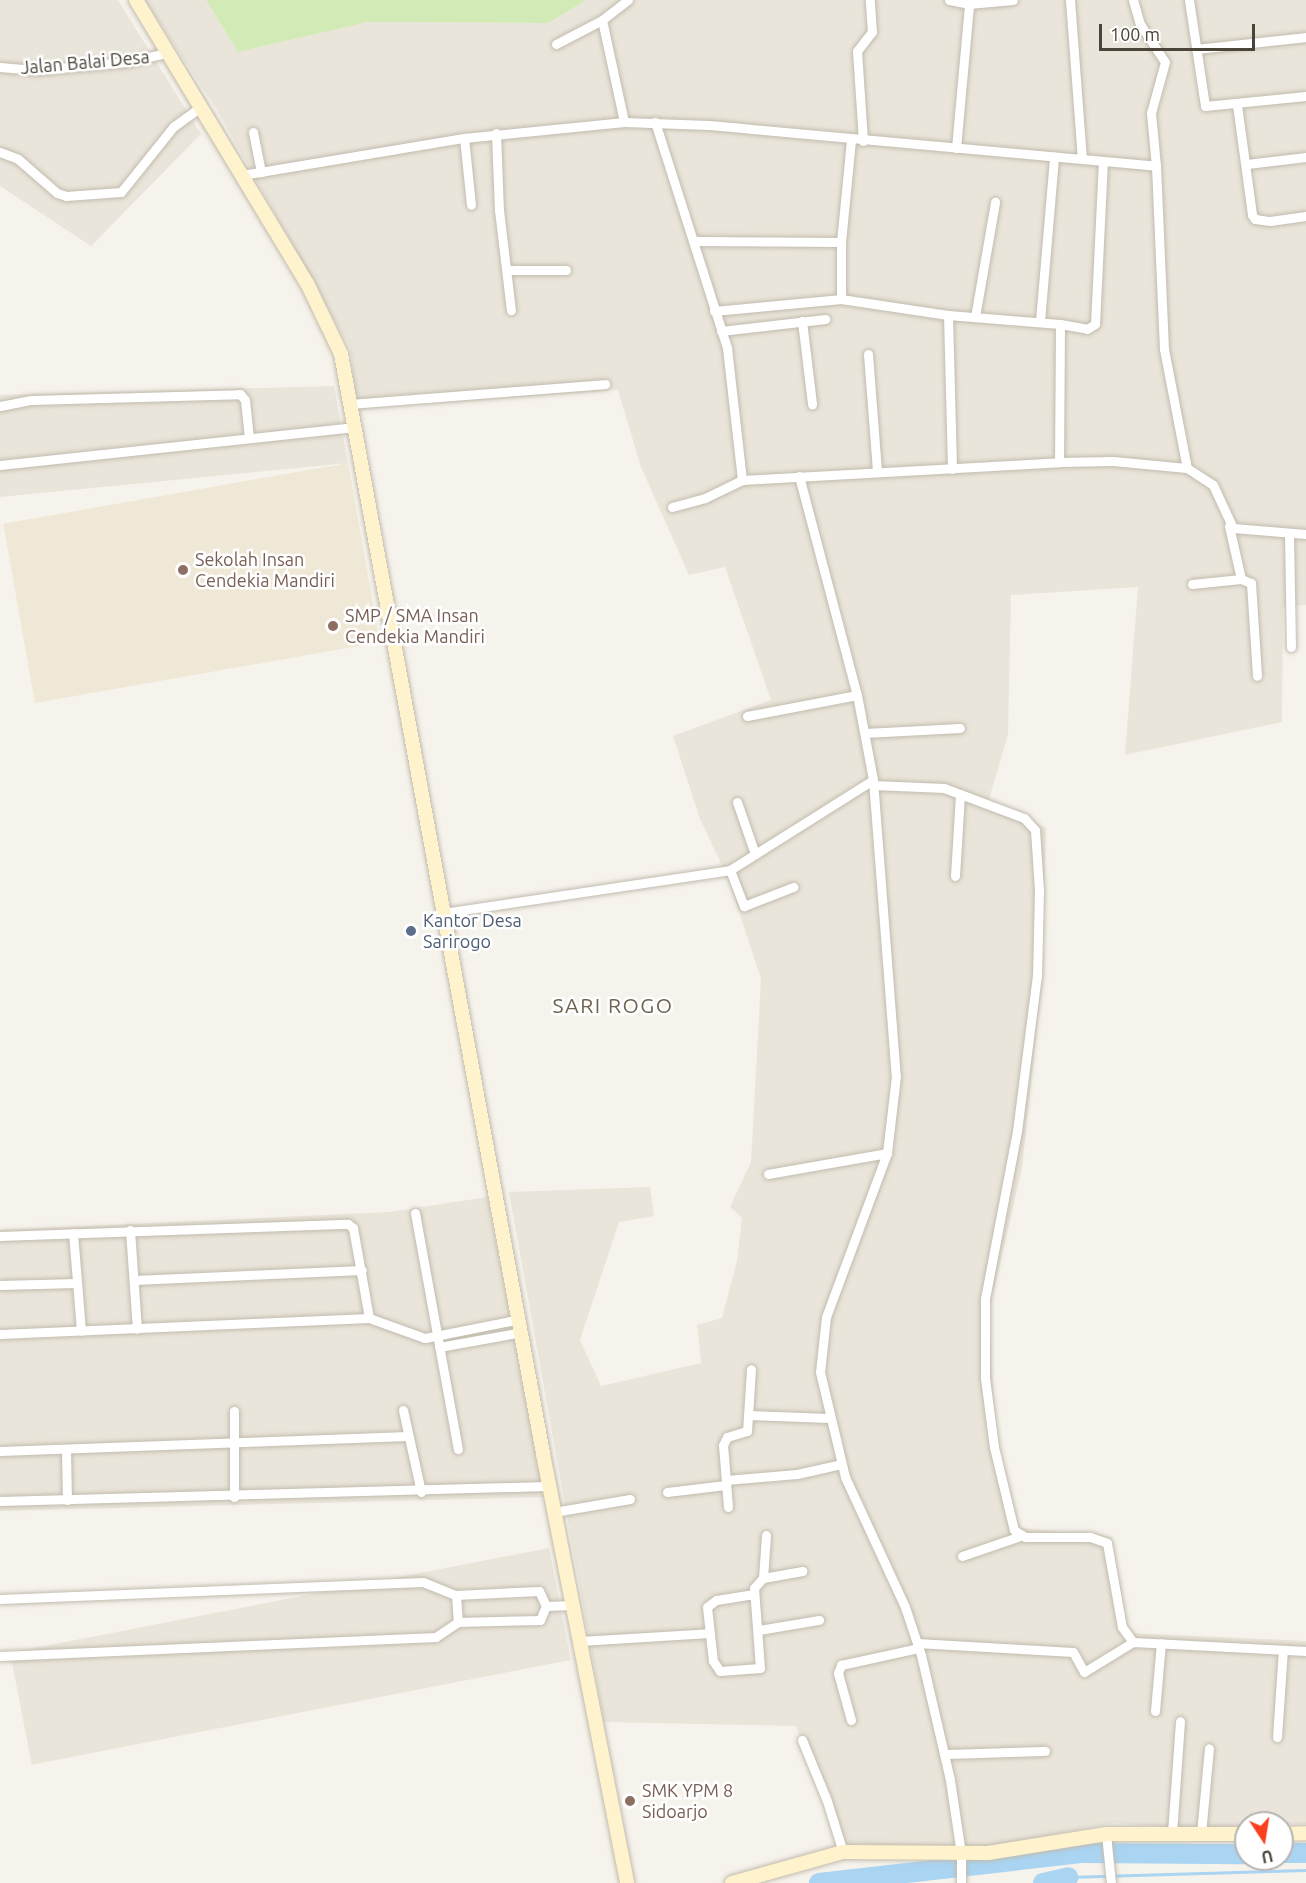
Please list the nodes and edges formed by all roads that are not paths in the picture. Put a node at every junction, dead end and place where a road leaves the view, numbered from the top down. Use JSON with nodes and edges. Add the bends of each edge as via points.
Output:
{"nodes":[{"id":1,"x":136,"y":0,"type":"edge"},
{"id":2,"x":628,"y":0,"type":"edge"},
{"id":3,"x":870,"y":0,"type":"edge"},
{"id":4,"x":949,"y":0,"type":"edge"},
{"id":5,"x":1014,"y":0,"type":"edge"},
{"id":6,"x":1070,"y":0,"type":"edge"},
{"id":7,"x":1133,"y":0,"type":"edge"},
{"id":8,"x":1189,"y":0,"type":"edge"},
{"id":9,"x":969,"y":4,"type":"junction"},
{"id":10,"x":602,"y":20,"type":"junction"},
{"id":11,"x":1306,"y":36,"type":"edge"},
{"id":12,"x":556,"y":44,"type":"dead end"},
{"id":13,"x":1196,"y":49,"type":"junction"},
{"id":14,"x":170,"y":52,"type":"junction"},
{"id":15,"x":0,"y":68,"type":"edge"},
{"id":16,"x":1306,"y":96,"type":"edge"},
{"id":17,"x":1237,"y":105,"type":"junction"},
{"id":18,"x":202,"y":106,"type":"junction"},
{"id":19,"x":624,"y":122,"type":"junction"},
{"id":20,"x":655,"y":123,"type":"junction"},
{"id":21,"x":253,"y":132,"type":"dead end"},
{"id":22,"x":496,"y":134,"type":"junction"},
{"id":23,"x":464,"y":138,"type":"junction"},
{"id":24,"x":851,"y":140,"type":"junction"},
{"id":25,"x":863,"y":141,"type":"junction"},
{"id":26,"x":956,"y":148,"type":"junction"},
{"id":27,"x":0,"y":152,"type":"edge"},
{"id":28,"x":1054,"y":157,"type":"junction"},
{"id":29,"x":1306,"y":157,"type":"edge"},
{"id":30,"x":1082,"y":159,"type":"junction"},
{"id":31,"x":1103,"y":161,"type":"junction"},
{"id":32,"x":1247,"y":164,"type":"junction"},
{"id":33,"x":1156,"y":166,"type":"junction"},
{"id":34,"x":261,"y":172,"type":"junction"},
{"id":35,"x":242,"y":175,"type":"junction"},
{"id":36,"x":995,"y":202,"type":"dead end"},
{"id":37,"x":471,"y":205,"type":"dead end"},
{"id":38,"x":1306,"y":216,"type":"edge"},
{"id":39,"x":694,"y":241,"type":"junction"},
{"id":40,"x":841,"y":242,"type":"junction"},
{"id":41,"x":507,"y":270,"type":"junction"},
{"id":42,"x":566,"y":270,"type":"dead end"},
{"id":43,"x":841,"y":299,"type":"junction"},
{"id":44,"x":511,"y":310,"type":"dead end"},
{"id":45,"x":714,"y":311,"type":"junction"},
{"id":46,"x":948,"y":315,"type":"junction"},
{"id":47,"x":975,"y":317,"type":"junction"},
{"id":48,"x":825,"y":319,"type":"dead end"},
{"id":49,"x":802,"y":321,"type":"junction"},
{"id":50,"x":1040,"y":321,"type":"junction"},
{"id":51,"x":1060,"y":324,"type":"junction"},
{"id":52,"x":721,"y":331,"type":"junction"},
{"id":53,"x":868,"y":354,"type":"dead end"},
{"id":54,"x":605,"y":384,"type":"dead end"},
{"id":55,"x":351,"y":404,"type":"junction"},
{"id":56,"x":812,"y":404,"type":"dead end"},
{"id":57,"x":0,"y":406,"type":"edge"},
{"id":58,"x":355,"y":427,"type":"junction"},
{"id":59,"x":249,"y":438,"type":"junction"},
{"id":60,"x":1059,"y":462,"type":"junction"},
{"id":61,"x":0,"y":465,"type":"edge"},
{"id":62,"x":1187,"y":468,"type":"junction"},
{"id":63,"x":952,"y":469,"type":"junction"},
{"id":64,"x":877,"y":472,"type":"junction"},
{"id":65,"x":799,"y":476,"type":"junction"},
{"id":66,"x":742,"y":480,"type":"junction"},
{"id":67,"x":672,"y":507,"type":"dead end"},
{"id":68,"x":1229,"y":526,"type":"junction"},
{"id":69,"x":1289,"y":534,"type":"junction"},
{"id":70,"x":1306,"y":534,"type":"edge"},
{"id":71,"x":1241,"y":579,"type":"junction"},
{"id":72,"x":1192,"y":584,"type":"dead end"},
{"id":73,"x":1291,"y":647,"type":"dead end"},
{"id":74,"x":1257,"y":676,"type":"dead end"},
{"id":75,"x":857,"y":695,"type":"junction"},
{"id":76,"x":747,"y":716,"type":"dead end"},
{"id":77,"x":960,"y":728,"type":"dead end"},
{"id":78,"x":865,"y":733,"type":"junction"},
{"id":79,"x":873,"y":782,"type":"junction"},
{"id":80,"x":960,"y":794,"type":"junction"},
{"id":81,"x":737,"y":802,"type":"dead end"},
{"id":82,"x":754,"y":854,"type":"junction"},
{"id":83,"x":730,"y":870,"type":"junction"},
{"id":84,"x":955,"y":876,"type":"dead end"},
{"id":85,"x":793,"y":887,"type":"dead end"},
{"id":86,"x":442,"y":913,"type":"junction"},
{"id":87,"x":887,"y":1153,"type":"junction"},
{"id":88,"x":768,"y":1174,"type":"dead end"},
{"id":89,"x":415,"y":1213,"type":"dead end"},
{"id":90,"x":130,"y":1230,"type":"junction"},
{"id":91,"x":73,"y":1233,"type":"junction"},
{"id":92,"x":0,"y":1236,"type":"edge"},
{"id":93,"x":362,"y":1270,"type":"junction"},
{"id":94,"x":134,"y":1280,"type":"junction"},
{"id":95,"x":77,"y":1283,"type":"junction"},
{"id":96,"x":0,"y":1285,"type":"edge"},
{"id":97,"x":369,"y":1318,"type":"junction"},
{"id":98,"x":521,"y":1326,"type":"junction"},
{"id":99,"x":137,"y":1329,"type":"junction"},
{"id":100,"x":81,"y":1331,"type":"junction"},
{"id":101,"x":0,"y":1334,"type":"edge"},
{"id":102,"x":437,"y":1336,"type":"junction"},
{"id":103,"x":439,"y":1347,"type":"junction"},
{"id":104,"x":751,"y":1369,"type":"dead end"},
{"id":105,"x":403,"y":1410,"type":"dead end"},
{"id":106,"x":234,"y":1411,"type":"dead end"},
{"id":107,"x":749,"y":1414,"type":"junction"},
{"id":108,"x":828,"y":1418,"type":"junction"},
{"id":109,"x":408,"y":1436,"type":"junction"},
{"id":110,"x":234,"y":1445,"type":"junction"},
{"id":111,"x":458,"y":1449,"type":"dead end"},
{"id":112,"x":66,"y":1450,"type":"junction"},
{"id":113,"x":0,"y":1451,"type":"edge"},
{"id":114,"x":841,"y":1464,"type":"junction"},
{"id":115,"x":726,"y":1482,"type":"junction"},
{"id":116,"x":549,"y":1486,"type":"junction"},
{"id":117,"x":421,"y":1492,"type":"junction"},
{"id":118,"x":667,"y":1492,"type":"dead end"},
{"id":119,"x":234,"y":1497,"type":"junction"},
{"id":120,"x":630,"y":1499,"type":"dead end"},
{"id":121,"x":67,"y":1500,"type":"junction"},
{"id":122,"x":0,"y":1502,"type":"edge"},
{"id":123,"x":728,"y":1507,"type":"dead end"},
{"id":124,"x":554,"y":1512,"type":"junction"},
{"id":125,"x":766,"y":1535,"type":"dead end"},
{"id":126,"x":1020,"y":1536,"type":"junction"},
{"id":127,"x":962,"y":1556,"type":"dead end"},
{"id":128,"x":802,"y":1571,"type":"dead end"},
{"id":129,"x":763,"y":1578,"type":"junction"},
{"id":130,"x":754,"y":1594,"type":"junction"},
{"id":131,"x":456,"y":1595,"type":"junction"},
{"id":132,"x":0,"y":1599,"type":"edge"},
{"id":133,"x":573,"y":1605,"type":"junction"},
{"id":134,"x":546,"y":1606,"type":"junction"},
{"id":135,"x":819,"y":1620,"type":"dead end"},
{"id":136,"x":458,"y":1622,"type":"junction"},
{"id":137,"x":759,"y":1630,"type":"junction"},
{"id":138,"x":709,"y":1633,"type":"junction"},
{"id":139,"x":580,"y":1641,"type":"junction"},
{"id":140,"x":1133,"y":1642,"type":"junction"},
{"id":141,"x":1161,"y":1643,"type":"junction"},
{"id":142,"x":918,"y":1646,"type":"junction"},
{"id":143,"x":1283,"y":1650,"type":"junction"},
{"id":144,"x":1306,"y":1651,"type":"edge"},
{"id":145,"x":0,"y":1656,"type":"edge"},
{"id":146,"x":1155,"y":1711,"type":"dead end"},
{"id":147,"x":851,"y":1720,"type":"dead end"},
{"id":148,"x":1180,"y":1721,"type":"dead end"},
{"id":149,"x":1277,"y":1737,"type":"dead end"},
{"id":150,"x":802,"y":1740,"type":"dead end"},
{"id":151,"x":1209,"y":1748,"type":"dead end"},
{"id":152,"x":1045,"y":1751,"type":"dead end"},
{"id":153,"x":944,"y":1754,"type":"junction"},
{"id":154,"x":1172,"y":1833,"type":"junction"},
{"id":155,"x":1201,"y":1834,"type":"junction"},
{"id":156,"x":1234,"y":1834,"type":"edge"},
{"id":157,"x":1107,"y":1837,"type":"junction"},
{"id":158,"x":843,"y":1852,"type":"junction"},
{"id":159,"x":960,"y":1859,"type":"junction"},
{"id":160,"x":1111,"y":1881,"type":"edge"},
{"id":161,"x":627,"y":1883,"type":"edge"},
{"id":162,"x":732,"y":1883,"type":"edge"},
{"id":163,"x":961,"y":1883,"type":"edge"}],
"edges":[{"from":1,"to":14,"type":"main road"},
{"from":2,"to":10,"type":"street"},
{"from":3,"to":25,"type":"street","via":[[872,32],[857,51]]},
{"from":4,"to":9,"type":"street"},
{"from":5,"to":9,"type":"street"},
{"from":6,"to":30,"type":"street"},
{"from":7,"to":33,"type":"street","via":[[1140,24],[1165,62],[1151,113]]},
{"from":8,"to":13,"type":"street"},
{"from":9,"to":26,"type":"street"},
{"from":10,"to":12,"type":"street"},
{"from":10,"to":19,"type":"street"},
{"from":11,"to":13,"type":"street"},
{"from":13,"to":17,"type":"street","via":[[1205,106]]},
{"from":14,"to":15,"type":"street","name":"Jalan Balai Desa","via":[[139,60],[37,70]]},
{"from":14,"to":18,"type":"main road"},
{"from":16,"to":17,"type":"street"},
{"from":17,"to":32,"type":"street"},
{"from":18,"to":27,"type":"street","via":[[173,127],[121,192],[57,193],[18,159]]},
{"from":18,"to":35,"type":"main road"},
{"from":19,"to":20,"type":"street"},
{"from":19,"to":22,"type":"street"},
{"from":20,"to":24,"type":"street"},
{"from":20,"to":39,"type":"street"},
{"from":21,"to":34,"type":"street"},
{"from":22,"to":23,"type":"street"},
{"from":22,"to":41,"type":"street"},
{"from":23,"to":34,"type":"street"},
{"from":23,"to":37,"type":"street"},
{"from":24,"to":25,"type":"street"},
{"from":24,"to":40,"type":"street"},
{"from":25,"to":26,"type":"street"},
{"from":26,"to":28,"type":"street"},
{"from":28,"to":30,"type":"street"},
{"from":28,"to":50,"type":"street"},
{"from":29,"to":32,"type":"street"},
{"from":30,"to":31,"type":"street"},
{"from":31,"to":33,"type":"street"},
{"from":31,"to":51,"type":"street","via":[[1095,324],[1087,329]]},
{"from":32,"to":38,"type":"street","via":[[1255,219]]},
{"from":33,"to":62,"type":"street","via":[[1164,349]]},
{"from":34,"to":35,"type":"street"},
{"from":35,"to":55,"type":"main road","via":[[333,332]]},
{"from":36,"to":47,"type":"street"},
{"from":39,"to":40,"type":"street"},
{"from":39,"to":45,"type":"street"},
{"from":40,"to":43,"type":"street"},
{"from":41,"to":42,"type":"street"},
{"from":41,"to":44,"type":"street"},
{"from":43,"to":45,"type":"street"},
{"from":43,"to":46,"type":"street"},
{"from":45,"to":52,"type":"street"},
{"from":46,"to":47,"type":"street"},
{"from":46,"to":63,"type":"street"},
{"from":47,"to":50,"type":"street"},
{"from":48,"to":49,"type":"street"},
{"from":49,"to":52,"type":"street"},
{"from":49,"to":56,"type":"street"},
{"from":50,"to":51,"type":"street"},
{"from":51,"to":60,"type":"street"},
{"from":52,"to":66,"type":"street","via":[[729,362]]},
{"from":53,"to":64,"type":"street"},
{"from":54,"to":55,"type":"street"},
{"from":55,"to":58,"type":"main road"},
{"from":57,"to":59,"type":"street","via":[[31,400],[240,394],[245,400]]},
{"from":58,"to":59,"type":"street"},
{"from":58,"to":86,"type":"main road"},
{"from":59,"to":61,"type":"street"},
{"from":60,"to":62,"type":"street","via":[[1113,461]]},
{"from":60,"to":63,"type":"street"},
{"from":62,"to":68,"type":"street","via":[[1213,485]]},
{"from":63,"to":64,"type":"street"},
{"from":64,"to":65,"type":"street"},
{"from":65,"to":66,"type":"street"},
{"from":65,"to":75,"type":"street"},
{"from":66,"to":67,"type":"street","via":[[705,498]]},
{"from":68,"to":69,"type":"street","via":[[1240,531]]},
{"from":68,"to":71,"type":"street"},
{"from":69,"to":70,"type":"street"},
{"from":69,"to":73,"type":"street"},
{"from":71,"to":72,"type":"street"},
{"from":71,"to":74,"type":"street","via":[[1251,583]]},
{"from":75,"to":76,"type":"street"},
{"from":75,"to":78,"type":"street"},
{"from":77,"to":78,"type":"street"},
{"from":78,"to":79,"type":"street"},
{"from":79,"to":80,"type":"street","via":[[944,788]]},
{"from":79,"to":82,"type":"street"},
{"from":79,"to":87,"type":"street","via":[[896,1076]]},
{"from":80,"to":84,"type":"street"},
{"from":80,"to":126,"type":"street","via":[[1024,818],[1038,838],[1039,930],[1034,1009],[1017,1131],[983,1314],[985,1378],[994,1447],[1014,1530]]},
{"from":81,"to":82,"type":"street"},
{"from":82,"to":83,"type":"street"},
{"from":83,"to":85,"type":"street","via":[[744,906]]},
{"from":83,"to":86,"type":"street"},
{"from":86,"to":98,"type":"main road"},
{"from":87,"to":88,"type":"street"},
{"from":87,"to":108,"type":"street","via":[[822,1332],[820,1372]]},
{"from":89,"to":102,"type":"street"},
{"from":90,"to":91,"type":"street"},
{"from":90,"to":93,"type":"street","via":[[348,1224],[353,1228]]},
{"from":90,"to":94,"type":"street"},
{"from":91,"to":92,"type":"street"},
{"from":91,"to":95,"type":"street"},
{"from":93,"to":94,"type":"street"},
{"from":93,"to":97,"type":"street"},
{"from":94,"to":99,"type":"street"},
{"from":95,"to":96,"type":"street"},
{"from":95,"to":100,"type":"street"},
{"from":97,"to":99,"type":"street"},
{"from":97,"to":102,"type":"street","via":[[418,1338]]},
{"from":98,"to":102,"type":"street"},
{"from":98,"to":103,"type":"street"},
{"from":98,"to":116,"type":"main road"},
{"from":99,"to":100,"type":"street"},
{"from":100,"to":101,"type":"street"},
{"from":102,"to":103,"type":"street"},
{"from":103,"to":111,"type":"street"},
{"from":104,"to":107,"type":"street"},
{"from":105,"to":109,"type":"street"},
{"from":106,"to":110,"type":"street"},
{"from":107,"to":108,"type":"street"},
{"from":107,"to":115,"type":"street","via":[[745,1433],[724,1441]]},
{"from":108,"to":114,"type":"street"},
{"from":109,"to":110,"type":"street"},
{"from":109,"to":117,"type":"street"},
{"from":110,"to":112,"type":"street"},
{"from":110,"to":119,"type":"street"},
{"from":112,"to":113,"type":"street"},
{"from":112,"to":121,"type":"street"},
{"from":114,"to":115,"type":"street","via":[[797,1474]]},
{"from":114,"to":142,"type":"street"},
{"from":115,"to":118,"type":"street"},
{"from":115,"to":123,"type":"street"},
{"from":116,"to":117,"type":"street"},
{"from":116,"to":124,"type":"main road"},
{"from":117,"to":119,"type":"street"},
{"from":119,"to":121,"type":"street"},
{"from":120,"to":124,"type":"street"},
{"from":121,"to":122,"type":"street"},
{"from":124,"to":133,"type":"main road"},
{"from":125,"to":129,"type":"street"},
{"from":126,"to":127,"type":"street"},
{"from":126,"to":140,"type":"street","via":[[1090,1537],[1107,1543],[1122,1627]]},
{"from":128,"to":129,"type":"street"},
{"from":129,"to":130,"type":"street","via":[[757,1582]]},
{"from":130,"to":137,"type":"street"},
{"from":130,"to":138,"type":"street","via":[[710,1603]]},
{"from":131,"to":132,"type":"street","via":[[423,1582]]},
{"from":131,"to":134,"type":"street","via":[[539,1591]]},
{"from":131,"to":136,"type":"street"},
{"from":133,"to":134,"type":"street"},
{"from":133,"to":139,"type":"main road"},
{"from":134,"to":136,"type":"street","via":[[540,1620]]},
{"from":135,"to":137,"type":"street"},
{"from":136,"to":145,"type":"street","via":[[436,1637]]},
{"from":137,"to":138,"type":"street","via":[[762,1665],[752,1671],[716,1669]]},
{"from":138,"to":139,"type":"street"},
{"from":139,"to":161,"type":"main road"},
{"from":140,"to":141,"type":"street"},
{"from":140,"to":142,"type":"street","via":[[1084,1672],[1076,1653]]},
{"from":141,"to":143,"type":"street"},
{"from":141,"to":146,"type":"street"},
{"from":142,"to":147,"type":"street","via":[[841,1665],[838,1673]]},
{"from":142,"to":153,"type":"street"},
{"from":143,"to":144,"type":"street"},
{"from":143,"to":149,"type":"street"},
{"from":148,"to":154,"type":"street"},
{"from":150,"to":158,"type":"street","via":[[828,1801]]},
{"from":151,"to":155,"type":"street"},
{"from":152,"to":153,"type":"street"},
{"from":153,"to":159,"type":"street"},
{"from":154,"to":155,"type":"main road"},
{"from":154,"to":157,"type":"main road"},
{"from":155,"to":156,"type":"main road"},
{"from":157,"to":159,"type":"main road"},
{"from":157,"to":160,"type":"street"},
{"from":158,"to":159,"type":"main road"},
{"from":158,"to":162,"type":"main road"},
{"from":159,"to":163,"type":"street"}]}
